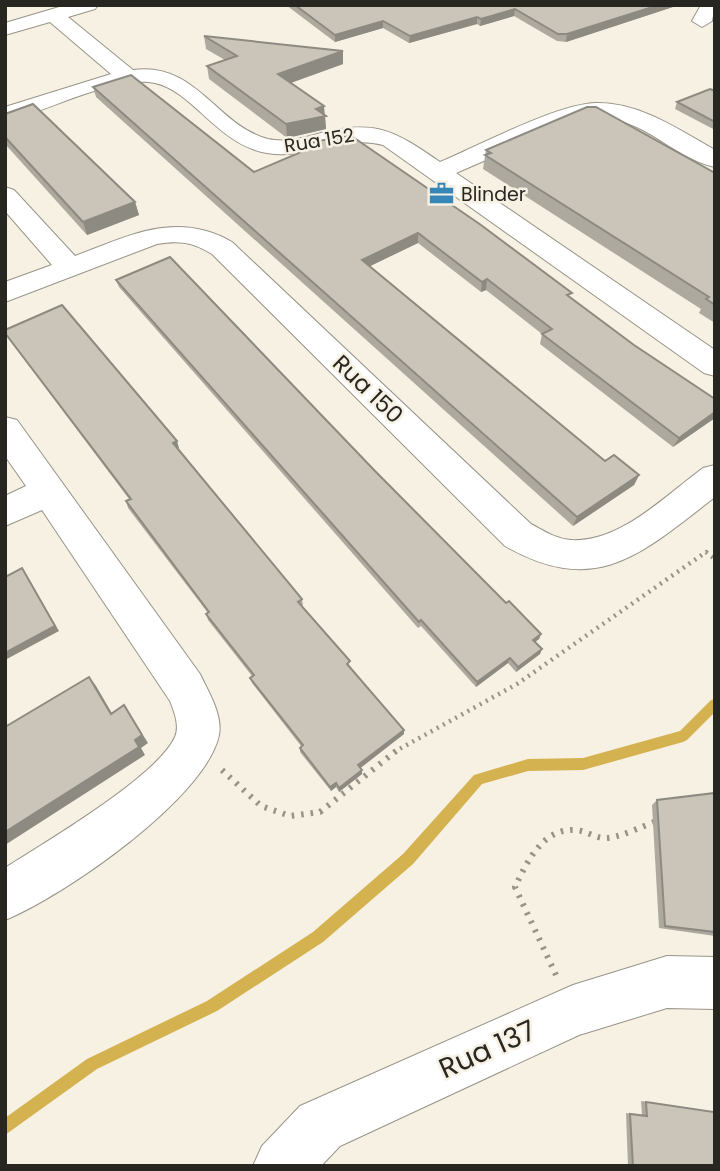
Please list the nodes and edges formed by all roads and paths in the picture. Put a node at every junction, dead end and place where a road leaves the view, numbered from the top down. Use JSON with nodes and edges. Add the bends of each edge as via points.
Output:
{"nodes":[{"id":1,"x":88,"y":5,"type":"edge"},
{"id":2,"x":53,"y":15,"type":"junction"},
{"id":3,"x":5,"y":29,"type":"edge"},
{"id":4,"x":128,"y":77,"type":"junction"},
{"id":5,"x":5,"y":115,"type":"edge"},
{"id":6,"x":715,"y":160,"type":"edge"},
{"id":7,"x":437,"y":172,"type":"junction"},
{"id":8,"x":5,"y":195,"type":"edge"},
{"id":9,"x":69,"y":267,"type":"junction"},
{"id":10,"x":5,"y":293,"type":"edge"},
{"id":11,"x":715,"y":365,"type":"edge"},
{"id":12,"x":5,"y":429,"type":"edge"},
{"id":13,"x":715,"y":478,"type":"edge"},
{"id":14,"x":48,"y":491,"type":"junction"},
{"id":15,"x":5,"y":512,"type":"edge"},
{"id":16,"x":715,"y":559,"type":"edge"},
{"id":17,"x":198,"y":735,"type":"junction"},
{"id":18,"x":667,"y":817,"type":"edge"},
{"id":19,"x":5,"y":896,"type":"edge"},
{"id":20,"x":715,"y":983,"type":"edge"},
{"id":21,"x":573,"y":1011,"type":"junction"},
{"id":22,"x":282,"y":1166,"type":"edge"}],
"edges":[{"from":1,"to":2,"type":"street"},
{"from":2,"to":3,"type":"street"},
{"from":2,"to":4,"type":"street"},
{"from":4,"to":5,"type":"street","name":"Rua 152"},
{"from":4,"to":7,"type":"street","name":"Rua 152","via":[[153,76],[177,84],[252,142],[283,148],[334,135],[374,134],[392,140]]},
{"from":6,"to":7,"type":"street","via":[[637,117],[596,109],[578,112]]},
{"from":7,"to":11,"type":"street","name":"Rua 152"},
{"from":8,"to":9,"type":"street"},
{"from":9,"to":10,"type":"street","name":"Rua 150"},
{"from":9,"to":13,"type":"street","name":"Rua 150","via":[[171,232],[194,232],[208,239],[519,535],[550,553],[590,556],[614,548]]},
{"from":12,"to":14,"type":"street"},
{"from":14,"to":15,"type":"street"},
{"from":14,"to":17,"type":"street","via":[[185,688],[197,716]]},
{"from":16,"to":17,"type":"path","via":[[706,552],[517,684],[398,749],[320,812],[290,816],[261,806],[216,764]]},
{"from":17,"to":19,"type":"street","via":[[191,755],[166,784]]},
{"from":18,"to":21,"type":"path","via":[[605,838],[585,829],[550,833],[522,871],[515,887]]},
{"from":20,"to":21,"type":"street","name":"Rua 137","via":[[667,982]]},
{"from":21,"to":22,"type":"street","name":"Rua 137","via":[[320,1126]]}]}
